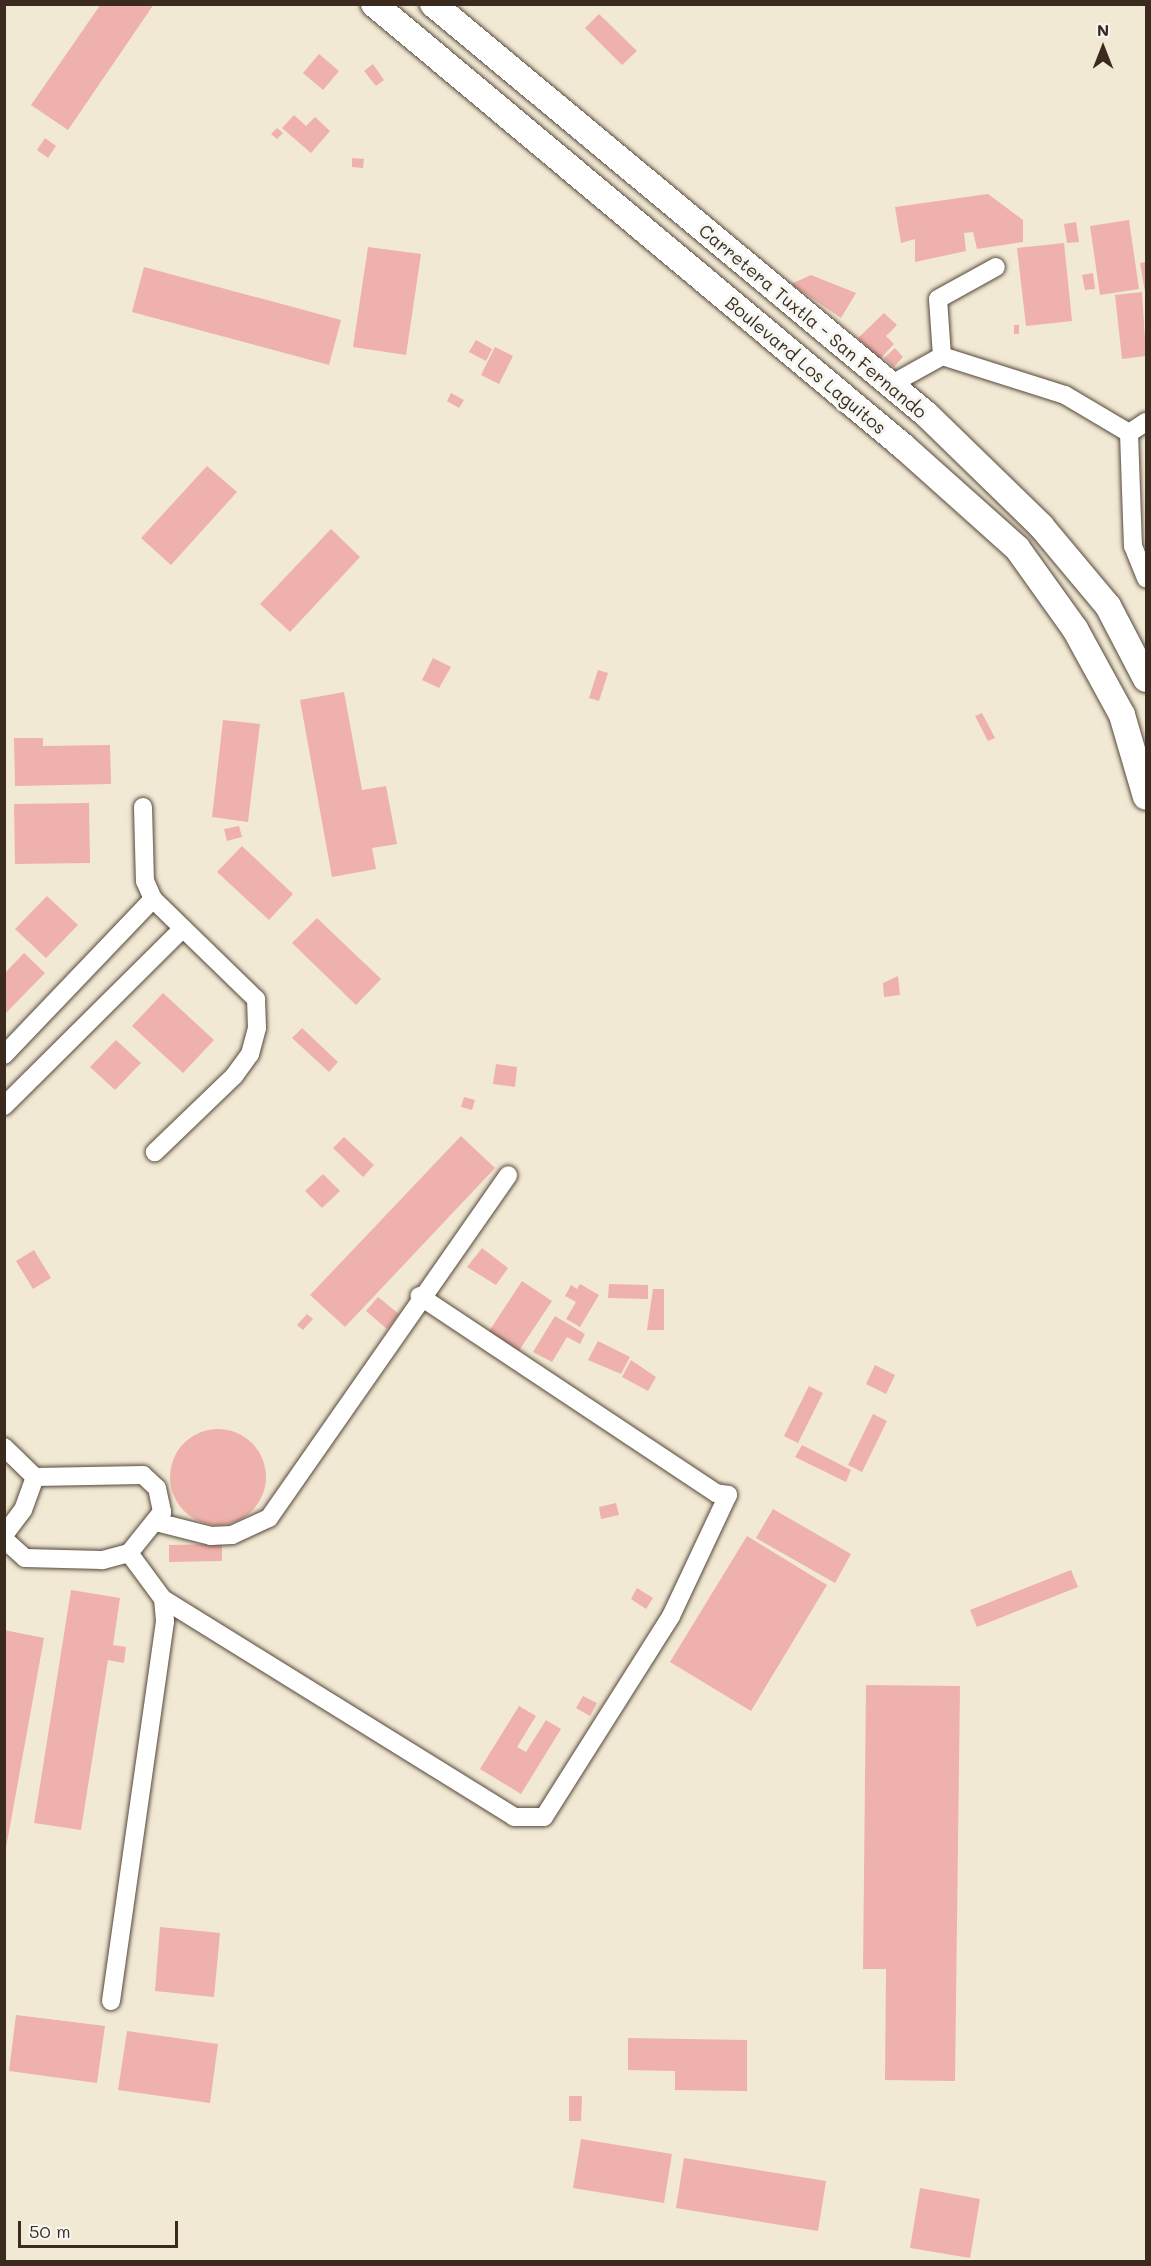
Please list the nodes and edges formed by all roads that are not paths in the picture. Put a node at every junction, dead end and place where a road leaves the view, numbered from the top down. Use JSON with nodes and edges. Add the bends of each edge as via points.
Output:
{"nodes":[{"id":1,"x":374,"y":4,"type":"edge"},
{"id":2,"x":433,"y":4,"type":"edge"},
{"id":3,"x":996,"y":267,"type":"dead end"},
{"id":4,"x":942,"y":356,"type":"junction"},
{"id":5,"x":890,"y":386,"type":"junction"},
{"id":6,"x":1146,"y":422,"type":"edge"},
{"id":7,"x":1129,"y":432,"type":"junction"},
{"id":8,"x":1146,"y":578,"type":"edge"},
{"id":9,"x":1146,"y":679,"type":"edge"},
{"id":10,"x":1146,"y":797,"type":"edge"},
{"id":11,"x":143,"y":807,"type":"dead end"},
{"id":12,"x":153,"y":899,"type":"junction"},
{"id":13,"x":183,"y":928,"type":"junction"},
{"id":14,"x":4,"y":1055,"type":"edge"},
{"id":15,"x":4,"y":1106,"type":"edge"},
{"id":16,"x":155,"y":1152,"type":"dead end"},
{"id":17,"x":508,"y":1175,"type":"dead end"},
{"id":18,"x":420,"y":1296,"type":"junction"},
{"id":19,"x":4,"y":1447,"type":"edge"},
{"id":20,"x":34,"y":1477,"type":"junction"},
{"id":21,"x":156,"y":1522,"type":"junction"},
{"id":22,"x":4,"y":1537,"type":"edge"},
{"id":23,"x":129,"y":1553,"type":"junction"},
{"id":24,"x":164,"y":1599,"type":"junction"},
{"id":25,"x":111,"y":2001,"type":"dead end"}],
"edges":[{"from":1,"to":10,"type":"main road","name":"Boulevard Los Laguitos","via":[[904,447],[1017,548],[1075,629],[1122,715]]},
{"from":2,"to":5,"type":"main road","name":"Carretera Tuxtla - San Fernando"},
{"from":3,"to":4,"type":"street","via":[[938,299]]},
{"from":4,"to":5,"type":"street"},
{"from":4,"to":7,"type":"street","via":[[1065,395]]},
{"from":5,"to":9,"type":"main road","name":"Carretera Tuxtla - San Fernando","via":[[1041,526],[1108,606]]},
{"from":6,"to":7,"type":"street"},
{"from":7,"to":8,"type":"street","via":[[1133,546]]},
{"from":11,"to":12,"type":"street","via":[[145,881]]},
{"from":12,"to":13,"type":"street"},
{"from":12,"to":14,"type":"street"},
{"from":13,"to":15,"type":"street"},
{"from":13,"to":16,"type":"street","via":[[256,999],[257,1028],[250,1054],[234,1076]]},
{"from":17,"to":18,"type":"street"},
{"from":18,"to":21,"type":"street","via":[[298,1481],[268,1518],[221,1535]]},
{"from":18,"to":24,"type":"street","via":[[716,1493],[728,1495],[670,1616],[544,1817],[514,1817]]},
{"from":19,"to":20,"type":"street"},
{"from":20,"to":21,"type":"street","via":[[143,1475],[157,1488],[162,1512]]},
{"from":20,"to":22,"type":"street","via":[[23,1510]]},
{"from":21,"to":23,"type":"street"},
{"from":22,"to":23,"type":"street","via":[[25,1558],[50,1563]]},
{"from":23,"to":24,"type":"street"},
{"from":24,"to":25,"type":"street","via":[[162,1659]]}]}
